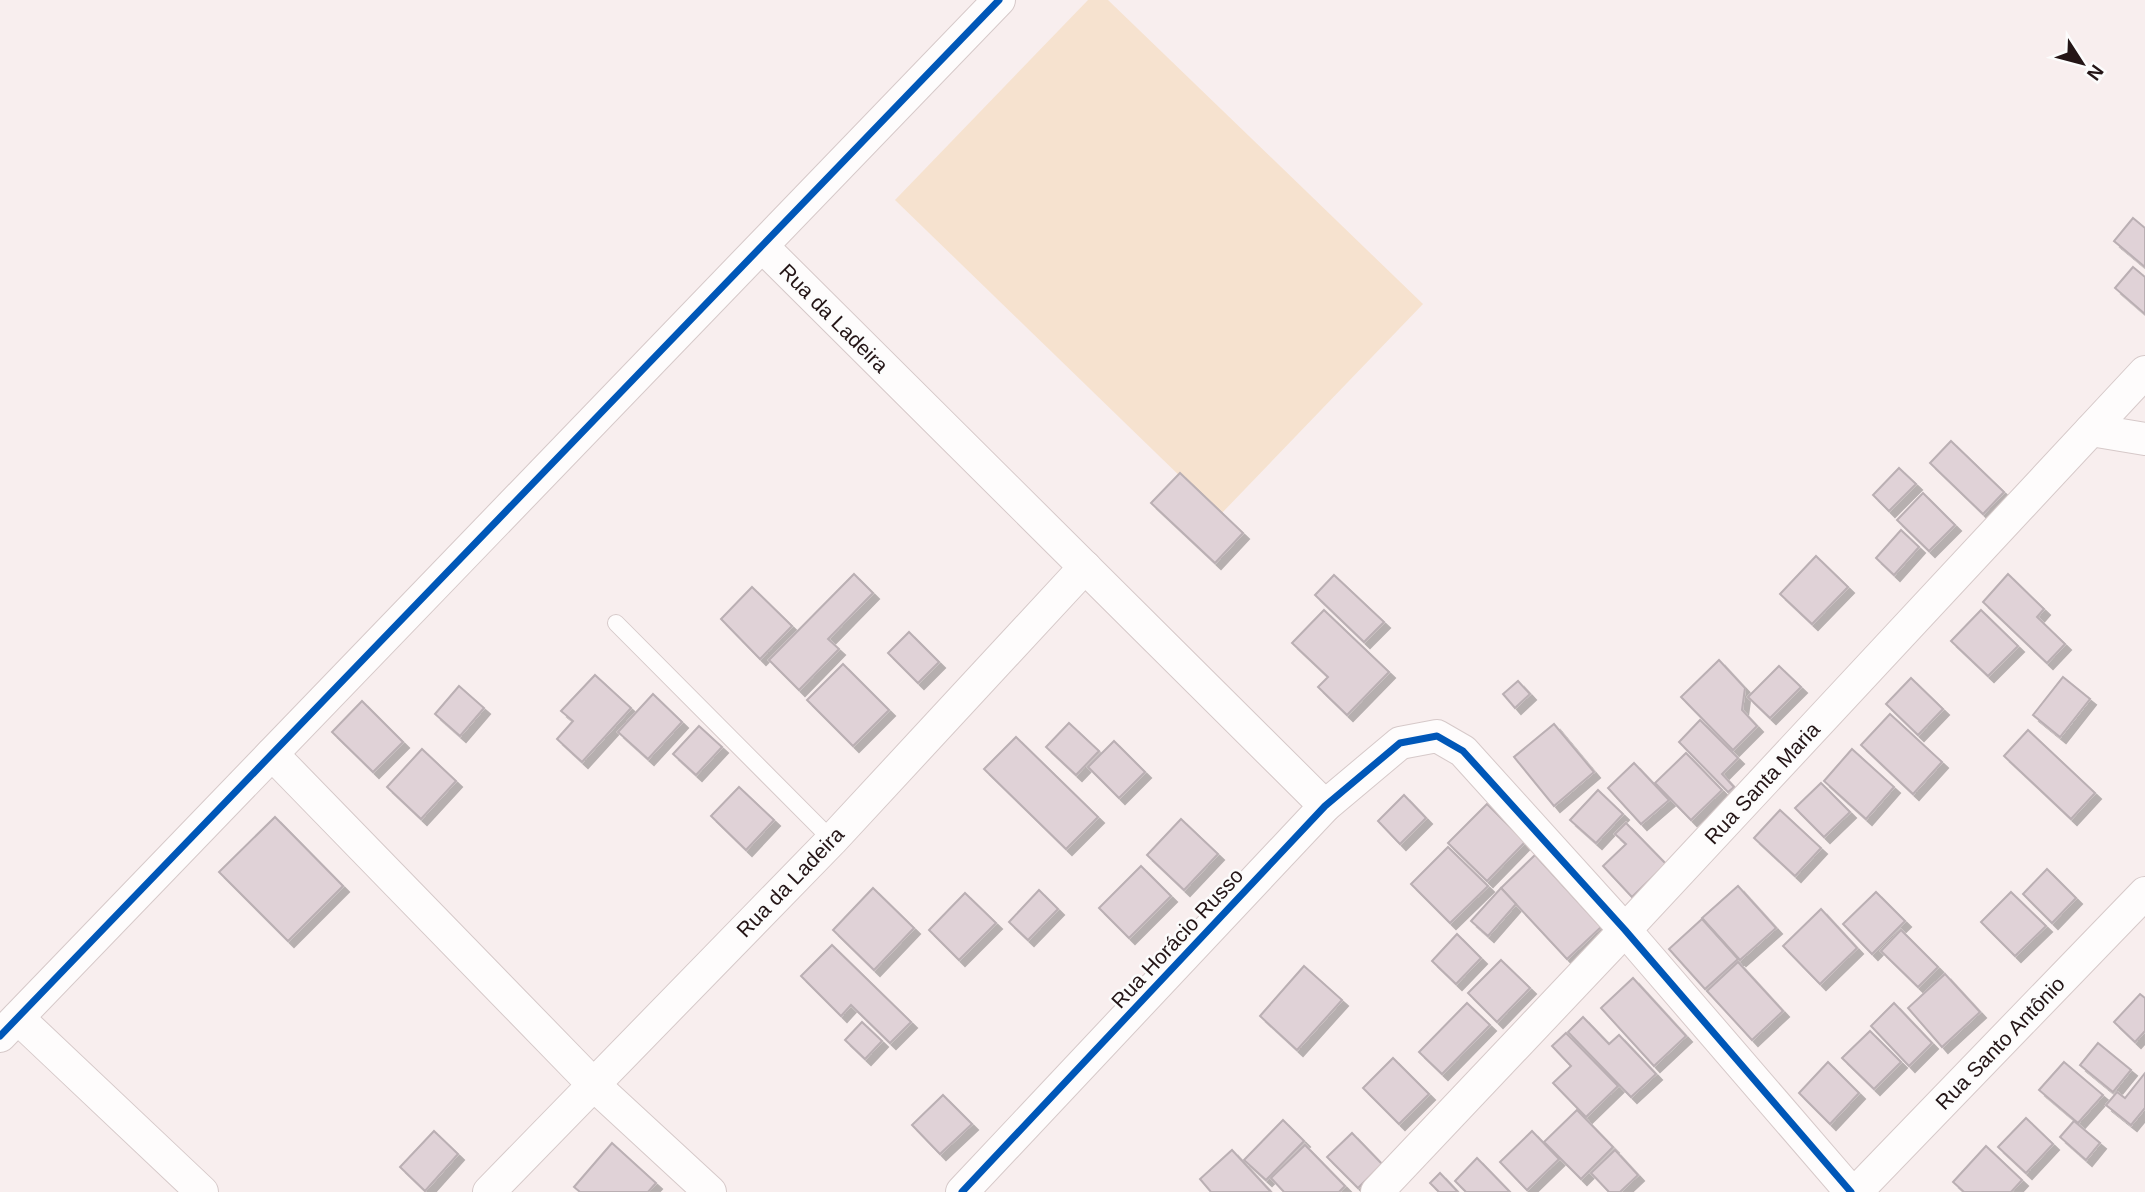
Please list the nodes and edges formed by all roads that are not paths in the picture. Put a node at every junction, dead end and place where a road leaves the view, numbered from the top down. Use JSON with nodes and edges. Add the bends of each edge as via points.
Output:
{"nodes":[{"id":1,"x":999,"y":0,"type":"edge"},
{"id":2,"x":763,"y":247,"type":"junction"},
{"id":3,"x":2145,"y":372,"type":"edge"},
{"id":4,"x":2091,"y":430,"type":"junction"},
{"id":5,"x":2145,"y":439,"type":"edge"},
{"id":6,"x":1085,"y":567,"type":"junction"},
{"id":7,"x":616,"y":623,"type":"dead end"},
{"id":8,"x":272,"y":754,"type":"junction"},
{"id":9,"x":1325,"y":806,"type":"junction"},
{"id":10,"x":832,"y":840,"type":"junction"},
{"id":11,"x":2145,"y":893,"type":"edge"},
{"id":12,"x":1625,"y":930,"type":"junction"},
{"id":13,"x":9,"y":1027,"type":"edge"},
{"id":14,"x":593,"y":1084,"type":"junction"},
{"id":15,"x":202,"y":1192,"type":"edge"},
{"id":16,"x":489,"y":1192,"type":"edge"},
{"id":17,"x":710,"y":1192,"type":"edge"},
{"id":18,"x":962,"y":1192,"type":"edge"},
{"id":19,"x":1377,"y":1192,"type":"edge"},
{"id":20,"x":1853,"y":1192,"type":"edge"}],
"edges":[{"from":1,"to":2,"type":"street"},
{"from":2,"to":6,"type":"street","name":"Rua da Ladeira"},
{"from":2,"to":8,"type":"street"},
{"from":3,"to":4,"type":"street","name":"Rua Santa Maria"},
{"from":4,"to":5,"type":"street"},
{"from":4,"to":12,"type":"street","name":"Rua Santa Maria"},
{"from":6,"to":9,"type":"street","name":"Rua da Ladeira"},
{"from":6,"to":10,"type":"street","name":"Rua da Ladeira"},
{"from":7,"to":10,"type":"lane"},
{"from":8,"to":13,"type":"street"},
{"from":8,"to":14,"type":"street"},
{"from":9,"to":12,"type":"street","name":"Rua Horácio Russo","via":[[1400,743],[1437,736],[1463,751]]},
{"from":9,"to":18,"type":"street","name":"Rua Horácio Russo"},
{"from":10,"to":14,"type":"street","name":"Rua da Ladeira"},
{"from":11,"to":20,"type":"street","name":"Rua Santo Antônio"},
{"from":12,"to":19,"type":"street","name":"Rua Santa Maria"},
{"from":12,"to":20,"type":"street"},
{"from":13,"to":15,"type":"street"},
{"from":14,"to":16,"type":"street","name":"Rua da Ladeira"},
{"from":14,"to":17,"type":"street"}]}
